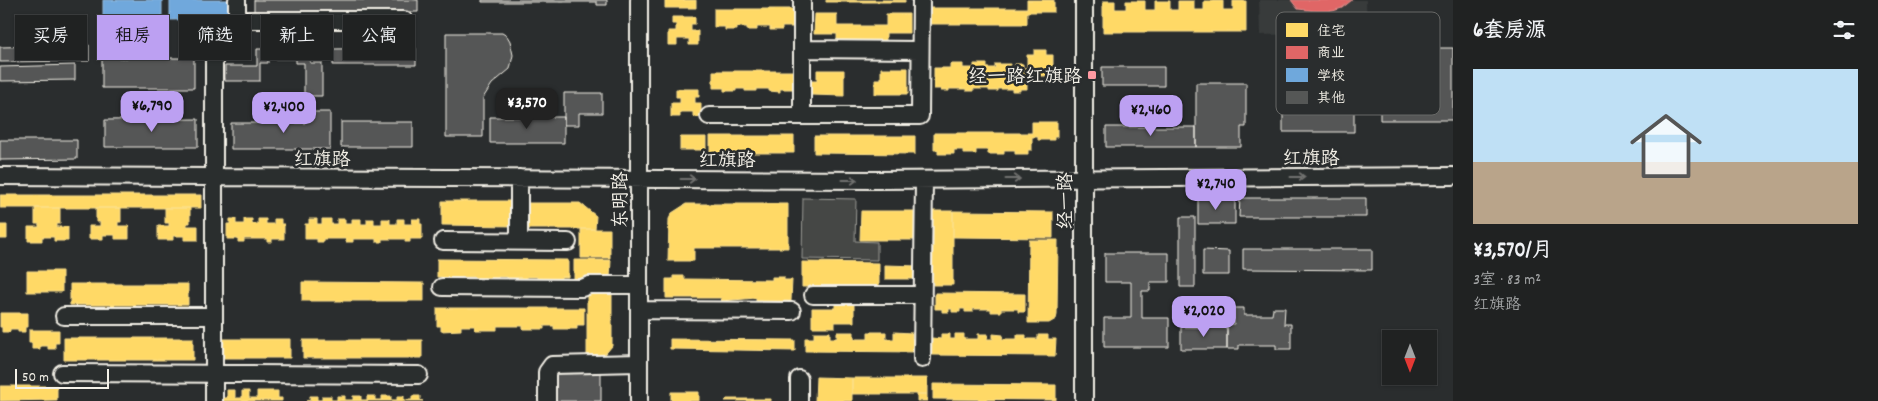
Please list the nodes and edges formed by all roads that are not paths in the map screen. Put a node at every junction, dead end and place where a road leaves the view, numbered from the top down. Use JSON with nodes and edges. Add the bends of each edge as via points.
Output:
{"nodes":[{"id":1,"x":237,"y":0,"type":"edge"},
{"id":2,"x":639,"y":0,"type":"edge"},
{"id":3,"x":802,"y":0,"type":"edge"},
{"id":4,"x":921,"y":0,"type":"edge"},
{"id":5,"x":1084,"y":0,"type":"edge"},
{"id":6,"x":237,"y":15,"type":"edge"},
{"id":7,"x":251,"y":20,"type":"edge"},
{"id":8,"x":343,"y":20,"type":"edge"},
{"id":9,"x":802,"y":49,"type":"junction"},
{"id":10,"x":920,"y":50,"type":"junction"},
{"id":11,"x":214,"y":60,"type":"edge"},
{"id":12,"x":709,"y":116,"type":"dead end"},
{"id":13,"x":802,"y":116,"type":"junction"},
{"id":14,"x":0,"y":176,"type":"edge"},
{"id":15,"x":1453,"y":176,"type":"edge"},
{"id":16,"x":213,"y":177,"type":"junction"},
{"id":17,"x":519,"y":178,"type":"junction"},
{"id":18,"x":639,"y":179,"type":"junction"},
{"id":19,"x":1084,"y":179,"type":"junction"},
{"id":20,"x":924,"y":180,"type":"junction"},
{"id":21,"x":443,"y":241,"type":"dead end"},
{"id":22,"x":519,"y":241,"type":"junction"},
{"id":23,"x":568,"y":242,"type":"dead end"},
{"id":24,"x":639,"y":285,"type":"junction"},
{"id":25,"x":442,"y":287,"type":"dead end"},
{"id":26,"x":813,"y":295,"type":"dead end"},
{"id":27,"x":923,"y":295,"type":"junction"},
{"id":28,"x":639,"y":310,"type":"junction"},
{"id":29,"x":792,"y":311,"type":"dead end"},
{"id":30,"x":64,"y":316,"type":"dead end"},
{"id":31,"x":213,"y":316,"type":"junction"},
{"id":32,"x":922,"y":359,"type":"dead end"},
{"id":33,"x":639,"y":363,"type":"junction"},
{"id":34,"x":62,"y":373,"type":"dead end"},
{"id":35,"x":214,"y":374,"type":"junction"},
{"id":36,"x":419,"y":375,"type":"dead end"},
{"id":37,"x":799,"y":378,"type":"dead end"},
{"id":38,"x":214,"y":401,"type":"edge"},
{"id":39,"x":547,"y":401,"type":"edge"},
{"id":40,"x":639,"y":401,"type":"edge"},
{"id":41,"x":799,"y":401,"type":"edge"},
{"id":42,"x":1084,"y":401,"type":"edge"}],
"edges":[{"from":1,"to":6,"type":"street"},
{"from":2,"to":18,"type":"street","name":"东明路"},
{"from":3,"to":9,"type":"street"},
{"from":4,"to":10,"type":"street"},
{"from":5,"to":19,"type":"street","name":"经一路"},
{"from":7,"to":8,"type":"street"},
{"from":9,"to":10,"type":"street"},
{"from":9,"to":13,"type":"street"},
{"from":10,"to":13,"type":"street","via":[[920,116]]},
{"from":11,"to":16,"type":"street"},
{"from":12,"to":13,"type":"street"},
{"from":14,"to":16,"type":"street","name":"红旗路"},
{"from":19,"to":15,"type":"street","name":"红旗路","one_way":true},
{"from":16,"to":17,"type":"street","name":"红旗路"},
{"from":16,"to":31,"type":"street"},
{"from":17,"to":18,"type":"street","name":"红旗路"},
{"from":17,"to":22,"type":"street"},
{"from":18,"to":20,"type":"street","name":"红旗路","one_way":true},
{"from":18,"to":24,"type":"street","name":"东明路"},
{"from":20,"to":19,"type":"street","name":"红旗路","one_way":true},
{"from":19,"to":42,"type":"street","name":"经一路"},
{"from":20,"to":27,"type":"street"},
{"from":21,"to":22,"type":"street"},
{"from":22,"to":23,"type":"street"},
{"from":24,"to":25,"type":"street"},
{"from":24,"to":28,"type":"street","name":"东明路"},
{"from":26,"to":27,"type":"street"},
{"from":27,"to":32,"type":"street"},
{"from":28,"to":29,"type":"street"},
{"from":28,"to":33,"type":"street","name":"东明路"},
{"from":30,"to":31,"type":"street"},
{"from":31,"to":35,"type":"street"},
{"from":33,"to":39,"type":"street","via":[[552,364],[547,372]]},
{"from":33,"to":40,"type":"street","name":"东明路"},
{"from":34,"to":35,"type":"street"},
{"from":35,"to":36,"type":"street"},
{"from":35,"to":38,"type":"street"},
{"from":37,"to":41,"type":"street"}]}
